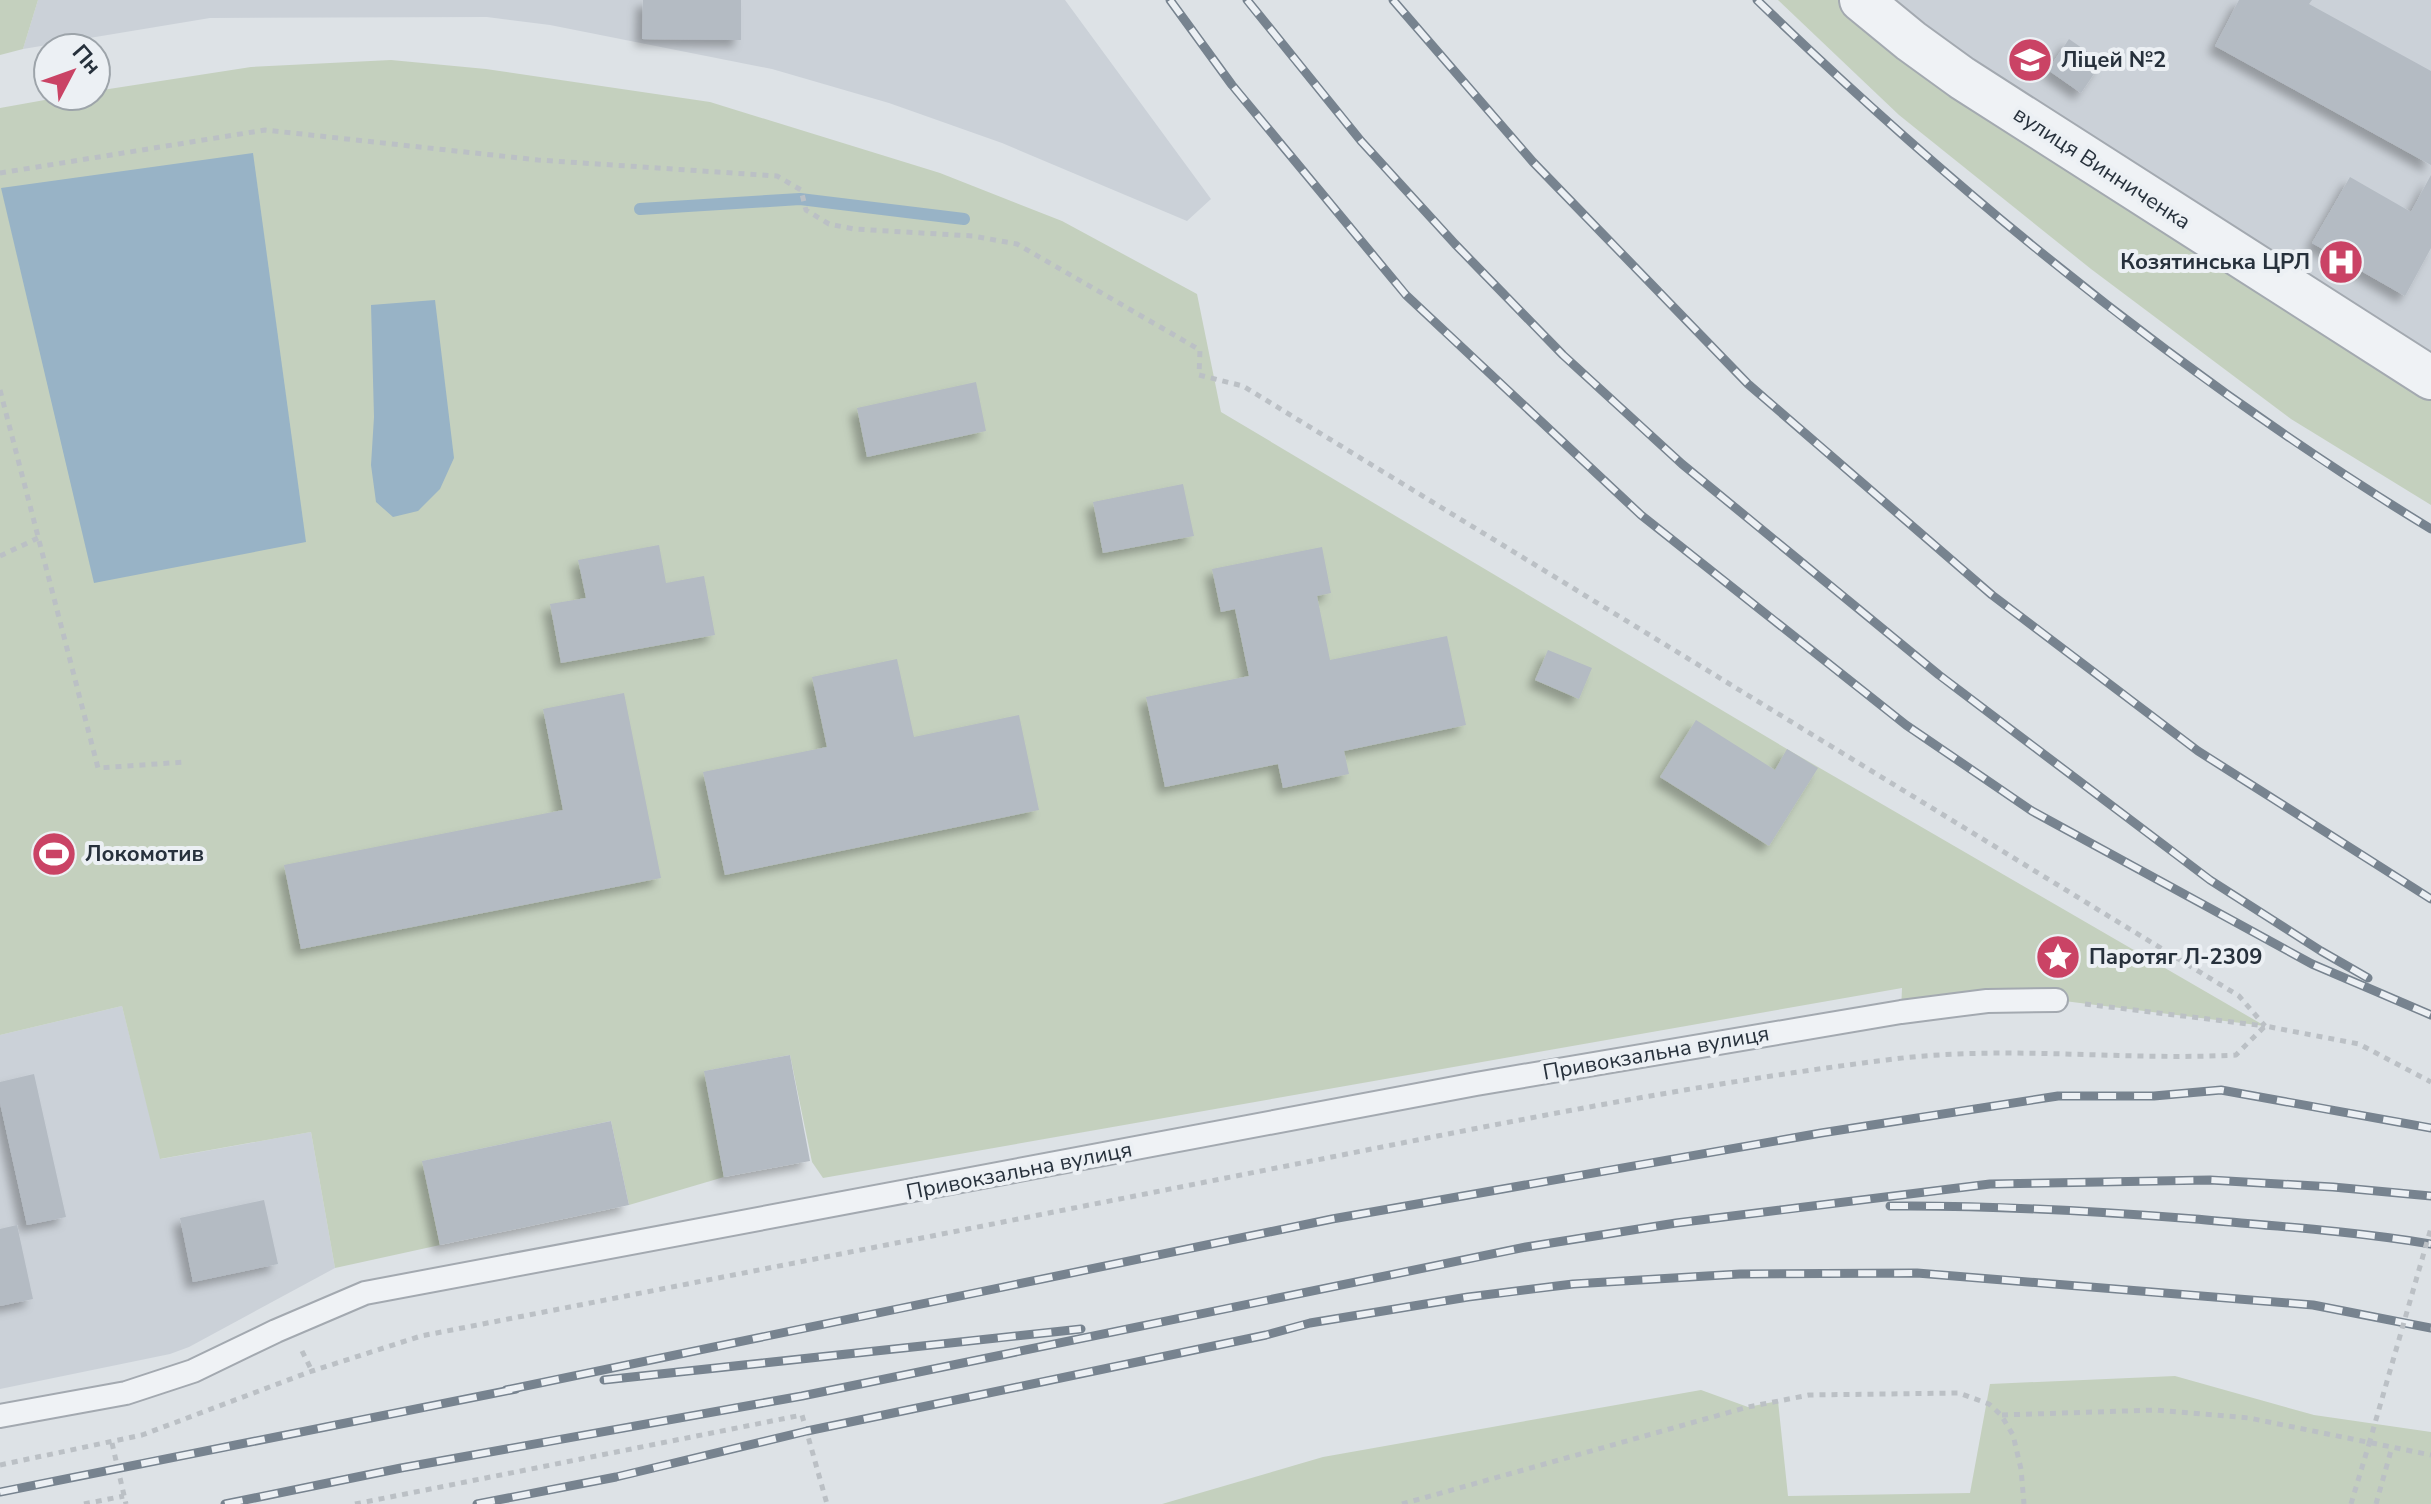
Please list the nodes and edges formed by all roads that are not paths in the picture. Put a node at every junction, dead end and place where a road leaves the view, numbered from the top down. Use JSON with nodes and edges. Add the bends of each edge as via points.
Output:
{"nodes":[{"id":1,"x":1861,"y":0,"type":"edge"},
{"id":2,"x":2431,"y":378,"type":"edge"},
{"id":3,"x":2056,"y":1000,"type":"road end"},
{"id":4,"x":0,"y":1416,"type":"edge"}],
"edges":[{"from":1,"to":2,"type":"street","name":"вулиця Винниченка","via":[[1962,78]]},
{"from":3,"to":4,"type":"lane","name":"Привокзальна вулиця","via":[[1987,1001],[1901,1012],[1476,1084],[365,1293],[193,1371],[126,1393]]}]}
